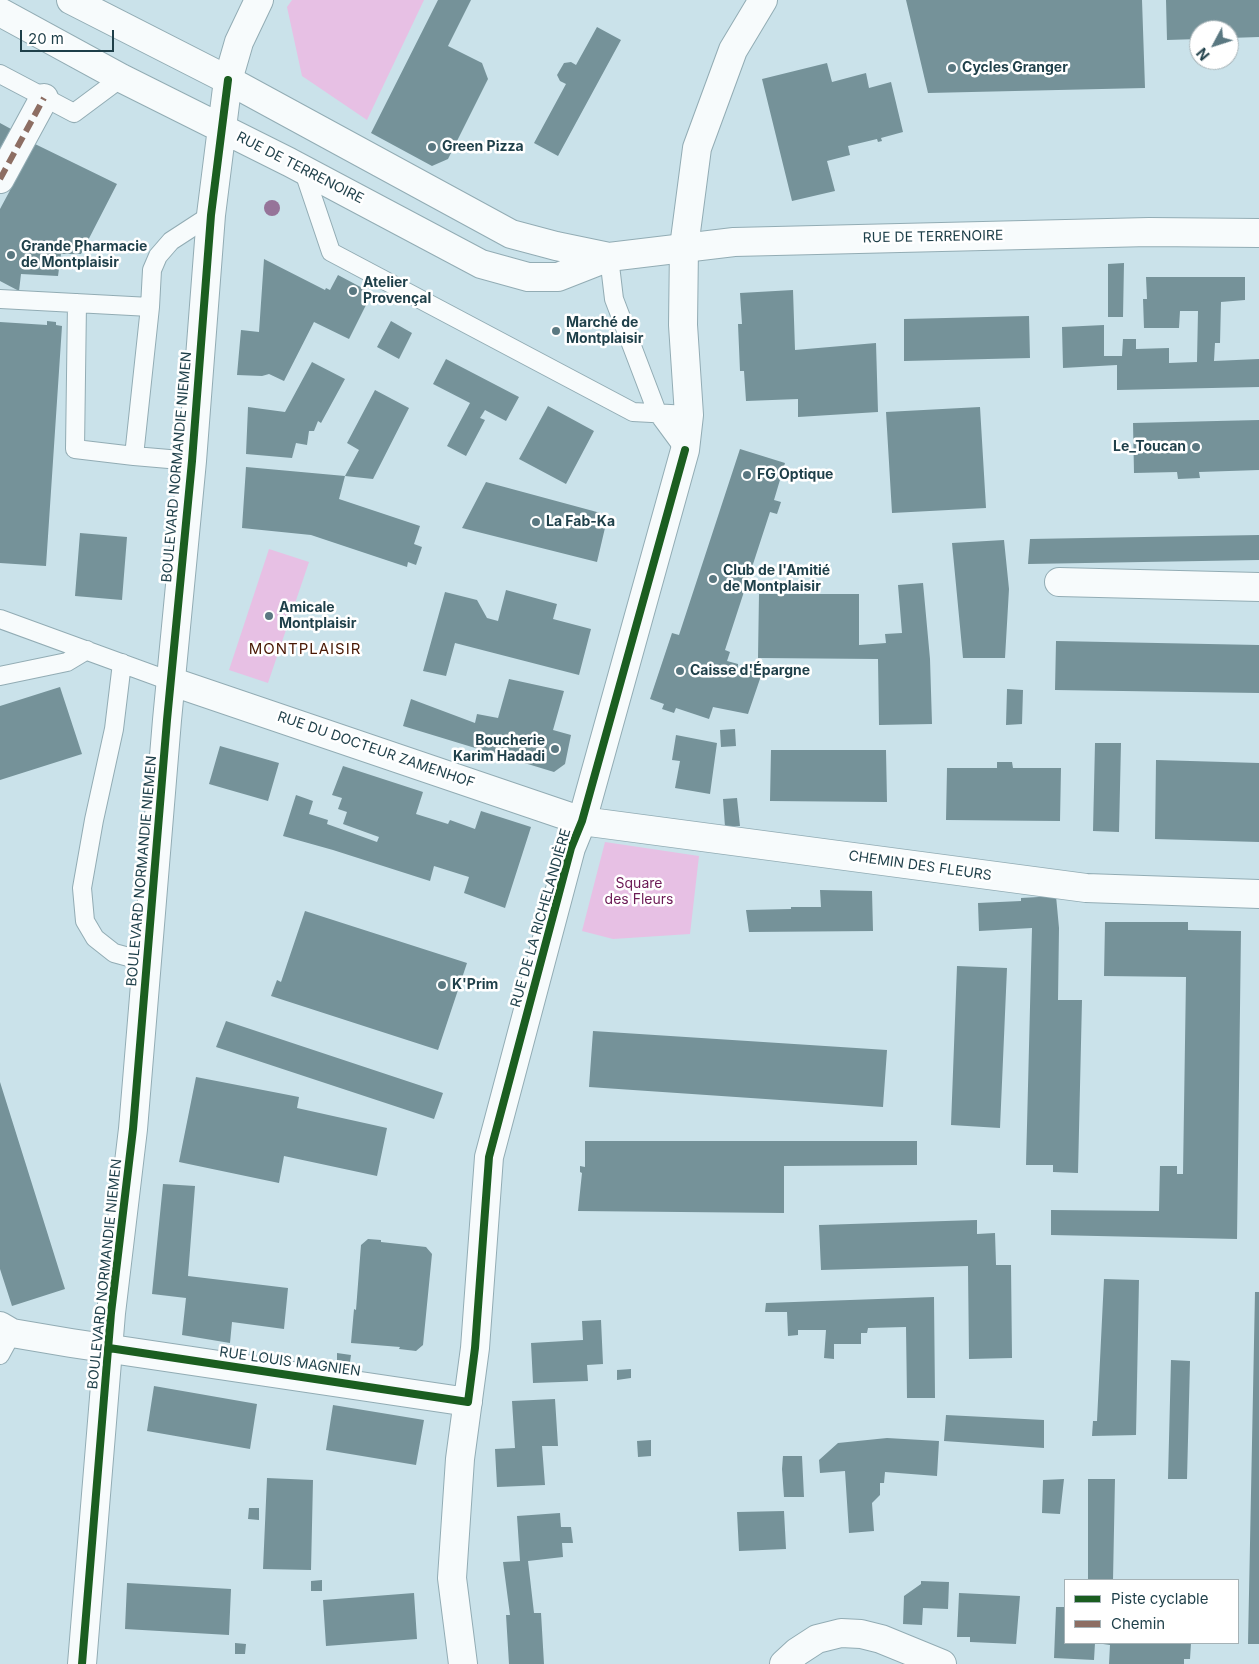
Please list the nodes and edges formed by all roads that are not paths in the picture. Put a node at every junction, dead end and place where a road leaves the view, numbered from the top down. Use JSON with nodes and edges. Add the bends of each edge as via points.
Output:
{"nodes":[{"id":1,"x":71,"y":0,"type":"edge"},
{"id":2,"x":259,"y":0,"type":"edge"},
{"id":3,"x":763,"y":0,"type":"edge"},
{"id":4,"x":0,"y":12,"type":"edge"},
{"id":5,"x":0,"y":74,"type":"edge"},
{"id":6,"x":121,"y":78,"type":"junction"},
{"id":7,"x":228,"y":80,"type":"junction"},
{"id":8,"x":44,"y":98,"type":"junction"},
{"id":9,"x":222,"y":128,"type":"junction"},
{"id":10,"x":303,"y":169,"type":"junction"},
{"id":11,"x":0,"y":179,"type":"edge"},
{"id":12,"x":211,"y":215,"type":"junction"},
{"id":13,"x":1259,"y":233,"type":"edge"},
{"id":14,"x":684,"y":247,"type":"junction"},
{"id":15,"x":609,"y":257,"type":"junction"},
{"id":16,"x":0,"y":299,"type":"edge"},
{"id":17,"x":77,"y":304,"type":"junction"},
{"id":18,"x":150,"y":308,"type":"junction"},
{"id":19,"x":657,"y":412,"type":"junction"},
{"id":20,"x":689,"y":415,"type":"junction"},
{"id":21,"x":684,"y":450,"type":"junction"},
{"id":22,"x":134,"y":456,"type":"junction"},
{"id":23,"x":192,"y":461,"type":"junction"},
{"id":24,"x":1059,"y":582,"type":"dead end"},
{"id":25,"x":1259,"y":587,"type":"edge"},
{"id":26,"x":0,"y":619,"type":"edge"},
{"id":27,"x":87,"y":650,"type":"junction"},
{"id":28,"x":122,"y":663,"type":"junction"},
{"id":29,"x":0,"y":676,"type":"edge"},
{"id":30,"x":170,"y":681,"type":"junction"},
{"id":31,"x":582,"y":821,"type":"junction"},
{"id":32,"x":1259,"y":894,"type":"edge"},
{"id":33,"x":148,"y":962,"type":"junction"},
{"id":34,"x":4,"y":1338,"type":"edge"},
{"id":35,"x":109,"y":1348,"type":"junction"},
{"id":36,"x":468,"y":1402,"type":"junction"},
{"id":37,"x":82,"y":1664,"type":"edge"},
{"id":38,"x":463,"y":1664,"type":"edge"},
{"id":39,"x":784,"y":1664,"type":"edge"},
{"id":40,"x":942,"y":1664,"type":"edge"}],
"edges":[{"from":1,"to":7,"type":"main road","name":"RUE DE TERRENOIRE"},
{"from":2,"to":7,"type":"main road","name":"BOULEVARD NORMANDIE NIEMEN","via":[[239,42]]},
{"from":3,"to":14,"type":"main road","name":"RUE DE LA RICHELANDIÈRE","via":[[733,50],[698,148]]},
{"from":4,"to":6,"type":"main road","name":"RUE DE TERRENOIRE"},
{"from":5,"to":8,"type":"lane"},
{"from":6,"to":8,"type":"lane","via":[[74,113]]},
{"from":6,"to":9,"type":"main road","name":"RUE DE TERRENOIRE"},
{"from":7,"to":9,"type":"main road","name":"BOULEVARD NORMANDIE NIEMEN"},
{"from":7,"to":15,"type":"main road","name":"RUE DE TERRENOIRE","via":[[511,234]]},
{"from":8,"to":11,"type":"main road"},
{"from":9,"to":10,"type":"main road","name":"RUE DE TERRENOIRE"},
{"from":9,"to":12,"type":"main road","name":"BOULEVARD NORMANDIE NIEMEN"},
{"from":10,"to":15,"type":"main road","name":"RUE DE TERRENOIRE","via":[[481,264],[528,277],[558,277]]},
{"from":10,"to":19,"type":"lane","via":[[331,252],[633,412]]},
{"from":12,"to":18,"type":"lane","via":[[171,241],[158,256],[152,270]]},
{"from":12,"to":23,"type":"main road","name":"BOULEVARD NORMANDIE NIEMEN"},
{"from":13,"to":14,"type":"main road","name":"RUE DE TERRENOIRE","via":[[1149,232],[734,242]]},
{"from":14,"to":15,"type":"main road","name":"RUE DE TERRENOIRE"},
{"from":14,"to":20,"type":"main road","name":"RUE DE LA RICHELANDIÈRE","via":[[683,325]]},
{"from":15,"to":19,"type":"lane","via":[[614,298]]},
{"from":16,"to":17,"type":"lane"},
{"from":17,"to":18,"type":"lane"},
{"from":17,"to":22,"type":"lane","via":[[75,449]]},
{"from":18,"to":22,"type":"lane"},
{"from":19,"to":20,"type":"lane"},
{"from":19,"to":21,"type":"lane"},
{"from":20,"to":21,"type":"main road","name":"RUE DE LA RICHELANDIÈRE"},
{"from":21,"to":31,"type":"main road","name":"RUE DE LA RICHELANDIÈRE"},
{"from":22,"to":23,"type":"lane"},
{"from":23,"to":30,"type":"main road","name":"BOULEVARD NORMANDIE NIEMEN"},
{"from":24,"to":25,"type":"main road"},
{"from":26,"to":27,"type":"lane"},
{"from":27,"to":28,"type":"lane"},
{"from":27,"to":29,"type":"lane","via":[[68,662]]},
{"from":28,"to":30,"type":"lane"},
{"from":28,"to":33,"type":"lane","via":[[114,729],[82,888],[85,921],[95,938],[114,953]]},
{"from":30,"to":31,"type":"main road","name":"RUE DU DOCTEUR ZAMENHOF"},
{"from":30,"to":33,"type":"main road","name":"BOULEVARD NORMANDIE NIEMEN"},
{"from":31,"to":32,"type":"main road","name":"CHEMIN DES FLEURS","via":[[1086,888]]},
{"from":31,"to":36,"type":"main road","name":"RUE DE LA RICHELANDIÈRE","via":[[571,848],[489,1157]]},
{"from":33,"to":35,"type":"main road","name":"BOULEVARD NORMANDIE NIEMEN"},
{"from":34,"to":35,"type":"main road","name":"RUE LOUIS MAGNIEN"},
{"from":35,"to":36,"type":"main road","name":"RUE LOUIS MAGNIEN"},
{"from":35,"to":37,"type":"main road","name":"BOULEVARD NORMANDIE NIEMEN"},
{"from":36,"to":38,"type":"main road","name":"RUE DE LA RICHELANDIÈRE","via":[[460,1458],[452,1578]]},
{"from":39,"to":40,"type":"main road","via":[[817,1639],[841,1633],[881,1639]]}]}
